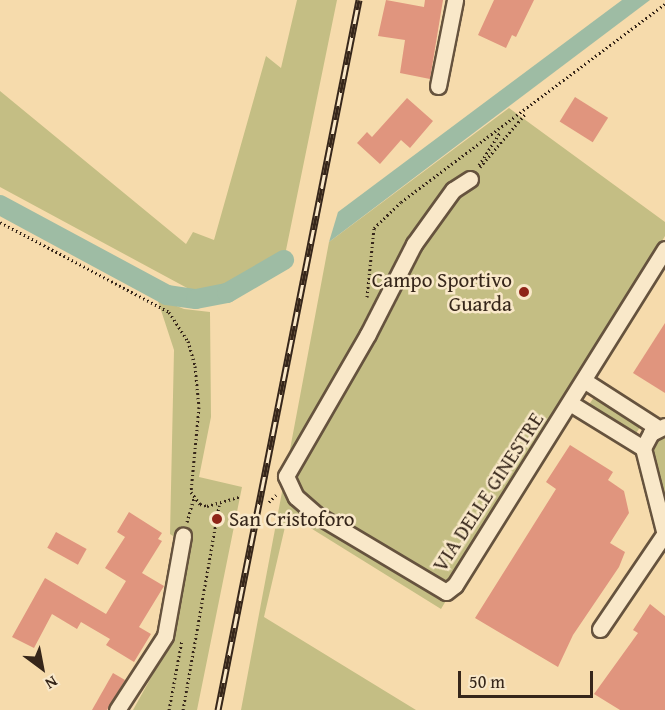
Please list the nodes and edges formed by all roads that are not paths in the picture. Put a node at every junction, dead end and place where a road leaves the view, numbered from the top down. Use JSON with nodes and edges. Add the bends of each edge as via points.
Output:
{"nodes":[{"id":1,"x":455,"y":0,"type":"edge"},
{"id":2,"x":438,"y":86,"type":"dead end"},
{"id":3,"x":470,"y":179,"type":"road end"},
{"id":4,"x":665,"y":249,"type":"edge"},
{"id":5,"x":585,"y":381,"type":"junction"},
{"id":6,"x":570,"y":403,"type":"junction"},
{"id":7,"x":661,"y":427,"type":"edge"},
{"id":8,"x":643,"y":448,"type":"junction"},
{"id":9,"x":665,"y":534,"type":"edge"},
{"id":10,"x":183,"y":536,"type":"road end"},
{"id":11,"x":600,"y":629,"type":"dead end"},
{"id":12,"x":117,"y":710,"type":"edge"}],
"edges":[{"from":1,"to":2,"type":"street"},
{"from":3,"to":6,"type":"street","name":"VIA DELLE GINESTRE","via":[[453,190],[414,244],[368,334],[299,448],[286,476],[289,486],[317,515],[446,592]]},
{"from":4,"to":5,"type":"street","name":"VIA DELLE GINESTRE"},
{"from":5,"to":6,"type":"street","name":"VIA DELLE GINESTRE"},
{"from":5,"to":7,"type":"street"},
{"from":6,"to":8,"type":"street","name":"VIA DELLE GINESTRE"},
{"from":7,"to":8,"type":"street"},
{"from":8,"to":9,"type":"street"},
{"from":9,"to":11,"type":"street"},
{"from":10,"to":12,"type":"street","via":[[165,636]]}]}
